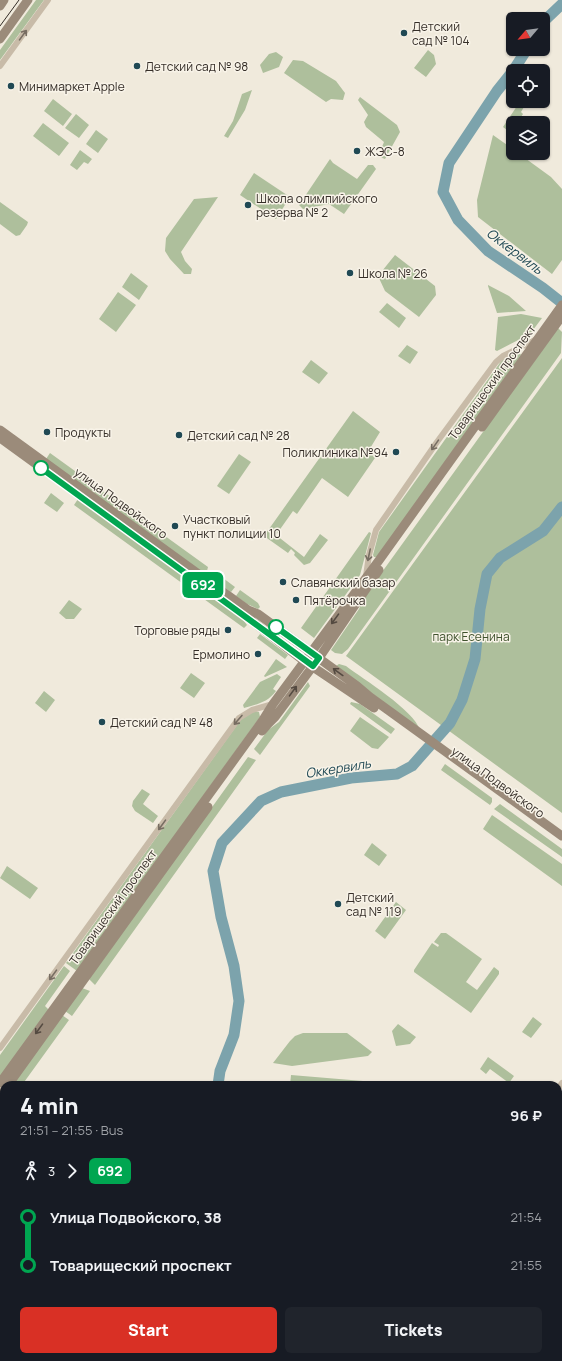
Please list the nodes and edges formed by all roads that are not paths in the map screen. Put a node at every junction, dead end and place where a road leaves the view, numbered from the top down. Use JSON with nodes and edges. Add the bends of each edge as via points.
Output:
{"nodes":[{"id":1,"x":4,"y":0,"type":"edge"},
{"id":2,"x":28,"y":0,"type":"edge"},
{"id":3,"x":48,"y":0,"type":"edge"},
{"id":4,"x":0,"y":6,"type":"edge"},
{"id":5,"x":0,"y":39,"type":"edge"},
{"id":6,"x":0,"y":66,"type":"edge"},
{"id":7,"x":562,"y":305,"type":"edge"},
{"id":8,"x":558,"y":318,"type":"edge"},
{"id":9,"x":538,"y":338,"type":"junction"},
{"id":10,"x":0,"y":430,"type":"edge"},
{"id":11,"x":0,"y":438,"type":"edge"},
{"id":12,"x":366,"y":576,"type":"junction"},
{"id":13,"x":311,"y":652,"type":"junction"},
{"id":14,"x":319,"y":658,"type":"junction"},
{"id":15,"x":304,"y":661,"type":"junction"},
{"id":16,"x":313,"y":666,"type":"junction"},
{"id":17,"x":273,"y":704,"type":"junction"},
{"id":18,"x":421,"y":738,"type":"junction"},
{"id":19,"x":440,"y":752,"type":"junction"},
{"id":20,"x":562,"y":836,"type":"edge"},
{"id":21,"x":562,"y":843,"type":"edge"},
{"id":22,"x":0,"y":1048,"type":"edge"},
{"id":23,"x":1,"y":1081,"type":"edge"},
{"id":24,"x":11,"y":1081,"type":"edge"}],
"edges":[{"from":1,"to":4,"type":"street"},
{"from":2,"to":5,"type":"street"},
{"from":6,"to":3,"type":"street","one_way":true},
{"from":7,"to":8,"type":"street"},
{"from":8,"to":9,"type":"street","name":"Товарищеский проспект"},
{"from":8,"to":14,"type":"street","name":"Товарищеский проспект","via":[[364,590]]},
{"from":9,"to":12,"type":"street","name":"Товарищеский проспект"},
{"from":9,"to":12,"type":"street","one_way":true,"via":[[499,358],[437,442],[376,530]]},
{"from":10,"to":13,"type":"street","name":"улица Подвойского","via":[[242,606],[258,614]]},
{"from":11,"to":15,"type":"street","name":"улица Подвойского"},
{"from":12,"to":13,"type":"street","name":"Товарищеский проспект","one_way":true},
{"from":13,"to":14,"type":"street","name":"улица Подвойского"},
{"from":13,"to":15,"type":"street","name":"Товарищеский проспект"},
{"from":14,"to":16,"type":"street","name":"Товарищеский проспект"},
{"from":18,"to":14,"type":"street","name":"улица Подвойского","one_way":true},
{"from":15,"to":16,"type":"street","name":"улица Подвойского"},
{"from":15,"to":17,"type":"street","name":"Товарищеский проспект"},
{"from":16,"to":18,"type":"street","name":"улица Подвойского"},
{"from":24,"to":16,"type":"street","name":"Товарищеский проспект","one_way":true,"via":[[268,724]]},
{"from":17,"to":22,"type":"street","one_way":true,"via":[[252,710],[239,718]]},
{"from":17,"to":23,"type":"street","name":"Товарищеский проспект","one_way":true},
{"from":18,"to":19,"type":"street"},
{"from":19,"to":20,"type":"street","name":"улица Подвойского"},
{"from":19,"to":21,"type":"street","name":"улица Подвойского"}]}
